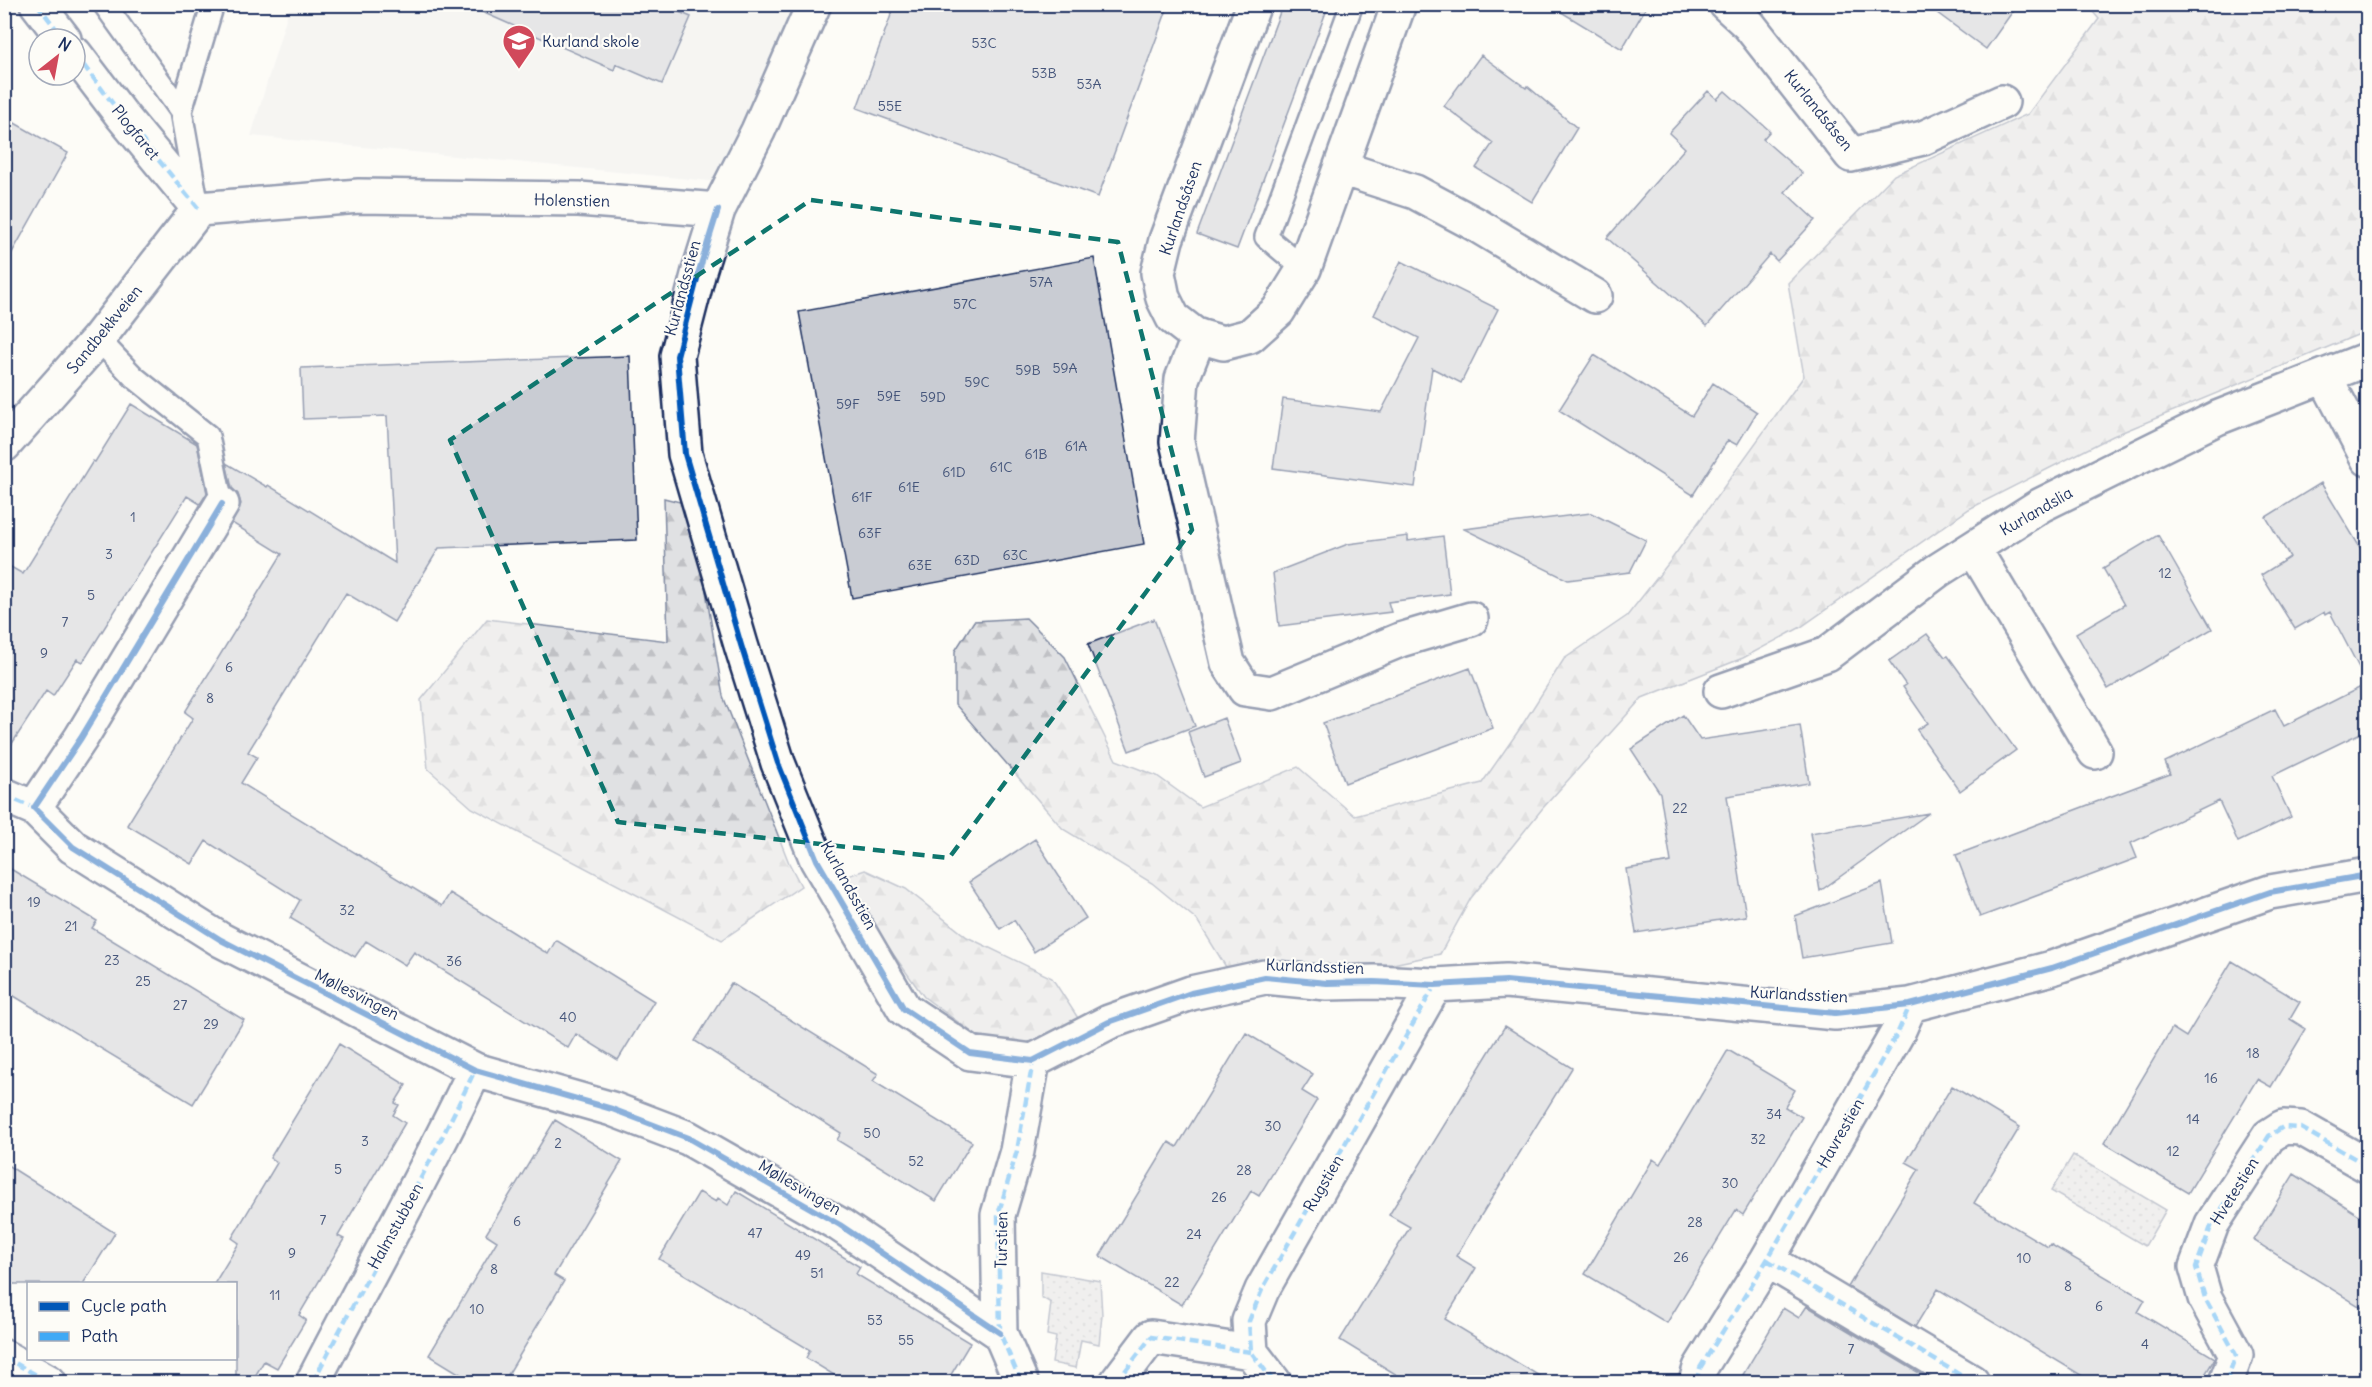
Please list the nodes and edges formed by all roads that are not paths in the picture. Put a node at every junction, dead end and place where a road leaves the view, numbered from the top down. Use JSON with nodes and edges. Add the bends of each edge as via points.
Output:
{"nodes":[{"id":1,"x":37,"y":4,"type":"edge"},
{"id":2,"x":104,"y":4,"type":"edge"},
{"id":3,"x":213,"y":4,"type":"edge"},
{"id":4,"x":814,"y":4,"type":"edge"},
{"id":5,"x":1254,"y":4,"type":"edge"},
{"id":6,"x":1352,"y":4,"type":"edge"},
{"id":7,"x":1399,"y":4,"type":"edge"},
{"id":8,"x":1726,"y":4,"type":"edge"},
{"id":9,"x":55,"y":27,"type":"edge"},
{"id":10,"x":87,"y":70,"type":"edge"},
{"id":11,"x":2002,"y":102,"type":"dead end"},
{"id":12,"x":181,"y":111,"type":"junction"},
{"id":13,"x":1341,"y":168,"type":"junction"},
{"id":14,"x":199,"y":209,"type":"junction"},
{"id":15,"x":718,"y":210,"type":"junction"},
{"id":16,"x":1304,"y":269,"type":"junction"},
{"id":17,"x":1595,"y":296,"type":"dead end"},
{"id":18,"x":1199,"y":336,"type":"junction"},
{"id":19,"x":98,"y":339,"type":"junction"},
{"id":20,"x":2367,"y":359,"type":"edge"},
{"id":21,"x":2325,"y":377,"type":"junction"},
{"id":22,"x":4,"y":445,"type":"edge"},
{"id":23,"x":2367,"y":459,"type":"edge"},
{"id":24,"x":222,"y":504,"type":"joint"},
{"id":25,"x":1974,"y":549,"type":"junction"},
{"id":26,"x":1472,"y":619,"type":"dead end"},
{"id":27,"x":1720,"y":691,"type":"dead end"},
{"id":28,"x":2096,"y":752,"type":"dead end"},
{"id":29,"x":4,"y":795,"type":"edge"},
{"id":30,"x":34,"y":808,"type":"junction"},
{"id":31,"x":2367,"y":875,"type":"edge"},
{"id":32,"x":1435,"y":985,"type":"junction"},
{"id":33,"x":1910,"y":1005,"type":"junction"},
{"id":34,"x":1033,"y":1061,"type":"junction"},
{"id":35,"x":475,"y":1070,"type":"junction"},
{"id":36,"x":2367,"y":1166,"type":"edge"},
{"id":37,"x":1767,"y":1260,"type":"junction"},
{"id":38,"x":1000,"y":1333,"type":"junction"},
{"id":39,"x":1251,"y":1352,"type":"junction"},
{"id":40,"x":4,"y":1357,"type":"edge"},
{"id":41,"x":49,"y":1383,"type":"edge"},
{"id":42,"x":313,"y":1383,"type":"edge"},
{"id":43,"x":1020,"y":1383,"type":"edge"},
{"id":44,"x":1117,"y":1383,"type":"edge"},
{"id":45,"x":1274,"y":1383,"type":"edge"},
{"id":46,"x":1696,"y":1383,"type":"edge"},
{"id":47,"x":1972,"y":1383,"type":"edge"},
{"id":48,"x":2226,"y":1383,"type":"edge"}],
"edges":[{"from":1,"to":9,"type":"street"},
{"from":2,"to":12,"type":"lane"},
{"from":3,"to":12,"type":"lane"},
{"from":4,"to":15,"type":"street"},
{"from":5,"to":18,"type":"street","name":"Kurlandsåsen","via":[[1166,240],[1158,273],[1163,298],[1173,318]]},
{"from":6,"to":16,"type":"lane","via":[[1266,237]]},
{"from":7,"to":13,"type":"street","name":"Kurlandsåsen"},
{"from":8,"to":11,"type":"street","name":"Kurlandsåsen","via":[[1749,25],[1851,155],[1923,138]]},
{"from":10,"to":14,"type":"street","name":"Plogfaret"},
{"from":12,"to":14,"type":"lane"},
{"from":13,"to":16,"type":"street","name":"Kurlandsåsen"},
{"from":13,"to":17,"type":"street","via":[[1415,192]]},
{"from":14,"to":15,"type":"street","name":"Holenstien","via":[[358,196],[579,199]]},
{"from":14,"to":19,"type":"street","name":"Sandbekkveien"},
{"from":15,"to":34,"type":"street","name":"Kurlandsstien","via":[[677,356],[685,454],[778,763],[817,860],[904,1009],[970,1053]]},
{"from":16,"to":18,"type":"street","name":"Kurlandsåsen","via":[[1278,311],[1250,336],[1223,343]]},
{"from":18,"to":26,"type":"street","via":[[1182,380],[1177,442],[1228,663],[1245,689],[1272,693],[1400,640]]},
{"from":19,"to":22,"type":"street","name":"Sandbekkveien"},
{"from":19,"to":24,"type":"lane","via":[[134,377],[208,436]]},
{"from":20,"to":21,"type":"street","name":"Kurlandslia"},
{"from":21,"to":23,"type":"street"},
{"from":21,"to":25,"type":"street","name":"Kurlandslia","via":[[2217,418],[2155,448],[2041,506]]},
{"from":24,"to":30,"type":"street","via":[[81,738]]},
{"from":25,"to":27,"type":"street","name":"Kurlandslia","via":[[1937,571],[1827,654]]},
{"from":25,"to":28,"type":"street"},
{"from":29,"to":30,"type":"street"},
{"from":30,"to":35,"type":"street","name":"Møllesvingen","via":[[73,846],[222,939]]},
{"from":31,"to":33,"type":"street","name":"Kurlandsstien","via":[[2270,892],[2052,968]]},
{"from":32,"to":33,"type":"street","name":"Kurlandsstien","via":[[1506,981],[1835,1013]]},
{"from":32,"to":34,"type":"street","name":"Kurlandsstien","via":[[1327,983],[1265,977],[1191,993],[1109,1022]]},
{"from":32,"to":39,"type":"street","name":"Rugstien","via":[[1262,1290],[1249,1321]]},
{"from":33,"to":37,"type":"street","name":"Havrestien"},
{"from":34,"to":38,"type":"street","name":"Turstien","via":[[1017,1151],[998,1215]]},
{"from":35,"to":38,"type":"street","name":"Møllesvingen","via":[[612,1109],[688,1138],[840,1225]]},
{"from":35,"to":42,"type":"street","name":"Halmstubben","via":[[439,1147]]},
{"from":36,"to":48,"type":"street","name":"Hvetestien","via":[[2301,1128],[2283,1127],[2269,1136],[2212,1224],[2196,1266],[2205,1298],[2235,1355]]},
{"from":37,"to":46,"type":"street","name":"Havrestien","via":[[1700,1368]]},
{"from":37,"to":47,"type":"street"},
{"from":38,"to":43,"type":"street","name":"Turstien"},
{"from":39,"to":44,"type":"street","via":[[1151,1337]]},
{"from":39,"to":45,"type":"street"},
{"from":40,"to":41,"type":"street"}]}
